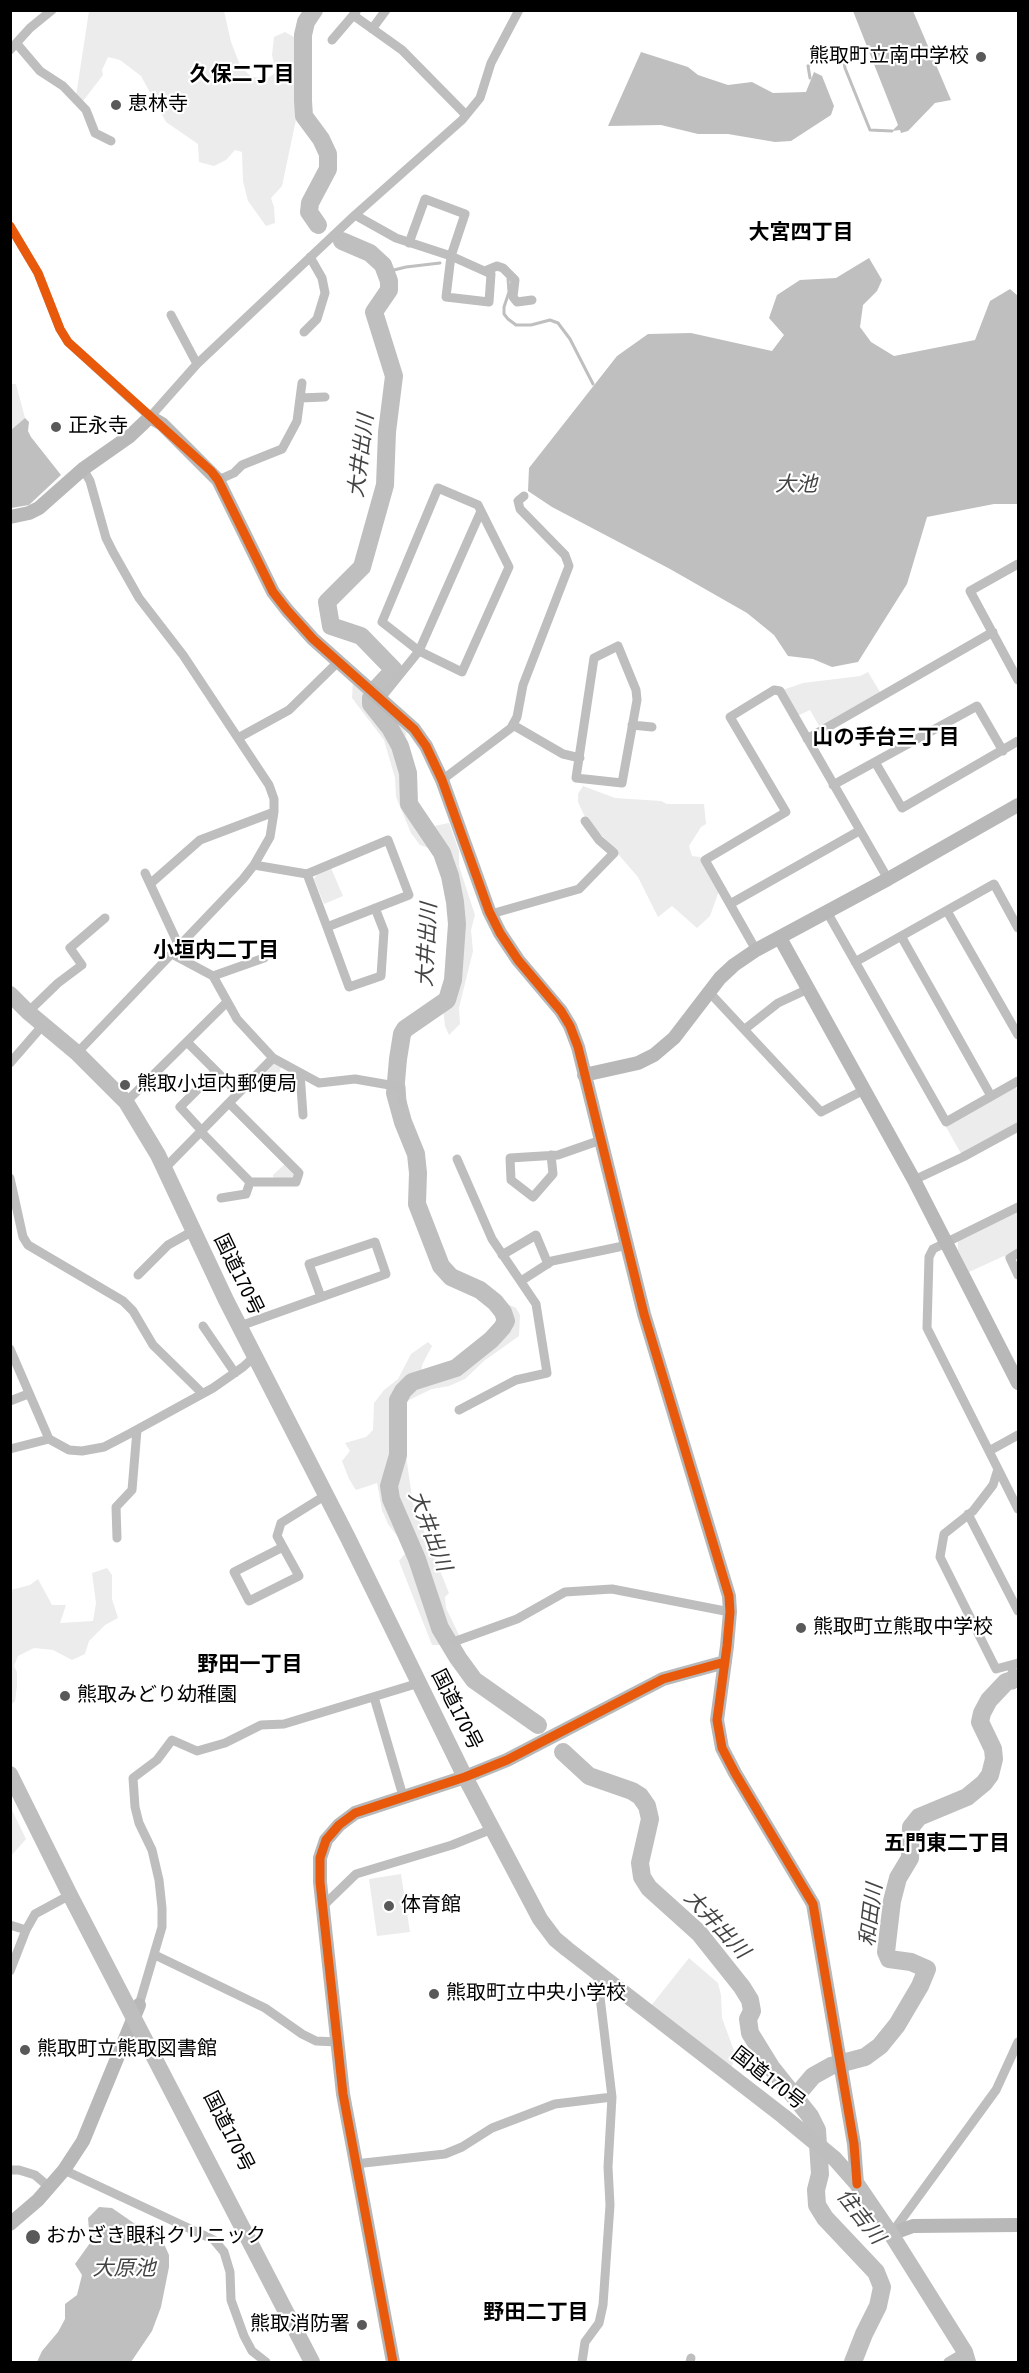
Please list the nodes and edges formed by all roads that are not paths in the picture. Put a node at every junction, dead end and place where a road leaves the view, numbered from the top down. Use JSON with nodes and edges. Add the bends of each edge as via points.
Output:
{"nodes":[{"id":1,"x":52,"y":10,"type":"edge"},
{"id":2,"x":386,"y":10,"type":"edge"},
{"id":3,"x":519,"y":10,"type":"edge"},
{"id":4,"x":355,"y":13,"type":"edge"},
{"id":5,"x":372,"y":28,"type":"junction"},
{"id":6,"x":332,"y":40,"type":"dead end"},
{"id":7,"x":14,"y":47,"type":"edge"},
{"id":8,"x":466,"y":115,"type":"junction"},
{"id":9,"x":111,"y":141,"type":"dead end"},
{"id":10,"x":355,"y":215,"type":"junction"},
{"id":11,"x":10,"y":226,"type":"edge"},
{"id":12,"x":409,"y":243,"type":"junction"},
{"id":13,"x":451,"y":256,"type":"junction"},
{"id":14,"x":310,"y":257,"type":"junction"},
{"id":15,"x":485,"y":271,"type":"junction"},
{"id":16,"x":532,"y":300,"type":"dead end"},
{"id":17,"x":171,"y":315,"type":"dead end"},
{"id":18,"x":304,"y":332,"type":"dead end"},
{"id":19,"x":197,"y":364,"type":"junction"},
{"id":20,"x":302,"y":383,"type":"dead end"},
{"id":21,"x":324,"y":397,"type":"dead end"},
{"id":22,"x":300,"y":398,"type":"junction"},
{"id":23,"x":150,"y":417,"type":"junction"},
{"id":24,"x":84,"y":469,"type":"junction"},
{"id":25,"x":218,"y":480,"type":"junction"},
{"id":26,"x":524,"y":496,"type":"dead end"},
{"id":27,"x":481,"y":511,"type":"junction"},
{"id":28,"x":10,"y":517,"type":"edge"},
{"id":29,"x":1018,"y":566,"type":"edge"},
{"id":30,"x":993,"y":632,"type":"junction"},
{"id":31,"x":419,"y":651,"type":"junction"},
{"id":32,"x":339,"y":660,"type":"junction"},
{"id":33,"x":1018,"y":680,"type":"edge"},
{"id":34,"x":381,"y":698,"type":"junction"},
{"id":35,"x":513,"y":724,"type":"junction"},
{"id":36,"x":632,"y":724,"type":"junction"},
{"id":37,"x":652,"y":727,"type":"dead end"},
{"id":38,"x":238,"y":738,"type":"junction"},
{"id":39,"x":807,"y":739,"type":"junction"},
{"id":40,"x":1018,"y":741,"type":"edge"},
{"id":41,"x":1003,"y":751,"type":"junction"},
{"id":42,"x":580,"y":758,"type":"junction"},
{"id":43,"x":875,"y":762,"type":"junction"},
{"id":44,"x":442,"y":780,"type":"junction"},
{"id":45,"x":833,"y":785,"type":"junction"},
{"id":46,"x":1017,"y":809,"type":"edge"},
{"id":47,"x":274,"y":812,"type":"junction"},
{"id":48,"x":585,"y":821,"type":"dead end"},
{"id":49,"x":859,"y":831,"type":"junction"},
{"id":50,"x":254,"y":865,"type":"junction"},
{"id":51,"x":145,"y":873,"type":"dead end"},
{"id":52,"x":307,"y":874,"type":"junction"},
{"id":53,"x":888,"y":879,"type":"junction"},
{"id":54,"x":150,"y":884,"type":"junction"},
{"id":55,"x":730,"y":904,"type":"junction"},
{"id":56,"x":375,"y":908,"type":"junction"},
{"id":57,"x":947,"y":910,"type":"junction"},
{"id":58,"x":827,"y":912,"type":"junction"},
{"id":59,"x":491,"y":914,"type":"junction"},
{"id":60,"x":105,"y":918,"type":"dead end"},
{"id":61,"x":327,"y":927,"type":"junction"},
{"id":62,"x":1018,"y":928,"type":"edge"},
{"id":63,"x":901,"y":936,"type":"junction"},
{"id":64,"x":780,"y":938,"type":"junction"},
{"id":65,"x":175,"y":950,"type":"junction"},
{"id":66,"x":756,"y":950,"type":"junction"},
{"id":67,"x":264,"y":958,"type":"dead end"},
{"id":68,"x":855,"y":962,"type":"junction"},
{"id":69,"x":213,"y":976,"type":"junction"},
{"id":70,"x":808,"y":989,"type":"junction"},
{"id":71,"x":710,"y":993,"type":"junction"},
{"id":72,"x":10,"y":994,"type":"edge"},
{"id":73,"x":227,"y":1002,"type":"junction"},
{"id":74,"x":28,"y":1012,"type":"junction"},
{"id":75,"x":43,"y":1025,"type":"junction"},
{"id":76,"x":745,"y":1029,"type":"junction"},
{"id":77,"x":1018,"y":1035,"type":"edge"},
{"id":78,"x":187,"y":1041,"type":"junction"},
{"id":79,"x":77,"y":1053,"type":"junction"},
{"id":80,"x":273,"y":1058,"type":"junction"},
{"id":81,"x":10,"y":1063,"type":"edge"},
{"id":82,"x":216,"y":1071,"type":"junction"},
{"id":83,"x":300,"y":1072,"type":"junction"},
{"id":84,"x":584,"y":1075,"type":"junction"},
{"id":85,"x":1018,"y":1081,"type":"edge"},
{"id":86,"x":864,"y":1090,"type":"junction"},
{"id":87,"x":238,"y":1093,"type":"junction"},
{"id":88,"x":991,"y":1096,"type":"junction"},
{"id":89,"x":126,"y":1102,"type":"junction"},
{"id":90,"x":229,"y":1102,"type":"junction"},
{"id":91,"x":402,"y":1103,"type":"dead end"},
{"id":92,"x":303,"y":1115,"type":"dead end"},
{"id":93,"x":1018,"y":1127,"type":"edge"},
{"id":94,"x":201,"y":1131,"type":"junction"},
{"id":95,"x":601,"y":1140,"type":"junction"},
{"id":96,"x":551,"y":1155,"type":"junction"},
{"id":97,"x":458,"y":1159,"type":"dead end"},
{"id":98,"x":165,"y":1168,"type":"junction"},
{"id":99,"x":10,"y":1178,"type":"edge"},
{"id":100,"x":914,"y":1180,"type":"junction"},
{"id":101,"x":250,"y":1182,"type":"junction"},
{"id":102,"x":220,"y":1198,"type":"dead end"},
{"id":103,"x":1018,"y":1207,"type":"edge"},
{"id":104,"x":193,"y":1231,"type":"junction"},
{"id":105,"x":947,"y":1244,"type":"junction"},
{"id":106,"x":627,"y":1245,"type":"junction"},
{"id":107,"x":1018,"y":1253,"type":"edge"},
{"id":108,"x":502,"y":1255,"type":"junction"},
{"id":109,"x":548,"y":1264,"type":"junction"},
{"id":110,"x":138,"y":1275,"type":"dead end"},
{"id":111,"x":1018,"y":1275,"type":"edge"},
{"id":112,"x":521,"y":1281,"type":"junction"},
{"id":113,"x":321,"y":1297,"type":"junction"},
{"id":114,"x":203,"y":1326,"type":"dead end"},
{"id":115,"x":240,"y":1326,"type":"junction"},
{"id":116,"x":10,"y":1349,"type":"edge"},
{"id":117,"x":255,"y":1356,"type":"junction"},
{"id":118,"x":235,"y":1373,"type":"junction"},
{"id":119,"x":1018,"y":1383,"type":"edge"},
{"id":120,"x":202,"y":1393,"type":"junction"},
{"id":121,"x":28,"y":1394,"type":"junction"},
{"id":122,"x":10,"y":1401,"type":"edge"},
{"id":123,"x":459,"y":1410,"type":"dead end"},
{"id":124,"x":137,"y":1430,"type":"junction"},
{"id":125,"x":1018,"y":1435,"type":"edge"},
{"id":126,"x":49,"y":1439,"type":"junction"},
{"id":127,"x":10,"y":1449,"type":"edge"},
{"id":128,"x":989,"y":1451,"type":"junction"},
{"id":129,"x":998,"y":1469,"type":"junction"},
{"id":130,"x":326,"y":1495,"type":"junction"},
{"id":131,"x":1018,"y":1509,"type":"edge"},
{"id":132,"x":968,"y":1514,"type":"junction"},
{"id":133,"x":117,"y":1538,"type":"dead end"},
{"id":134,"x":283,"y":1547,"type":"junction"},
{"id":135,"x":1018,"y":1611,"type":"edge"},
{"id":136,"x":730,"y":1612,"type":"junction"},
{"id":137,"x":456,"y":1641,"type":"dead end"},
{"id":138,"x":725,"y":1662,"type":"junction"},
{"id":139,"x":1014,"y":1667,"type":"edge"},
{"id":140,"x":419,"y":1683,"type":"junction"},
{"id":141,"x":1013,"y":1685,"type":"dead end"},
{"id":142,"x":374,"y":1697,"type":"junction"},
{"id":143,"x":10,"y":1774,"type":"edge"},
{"id":144,"x":465,"y":1777,"type":"junction"},
{"id":145,"x":404,"y":1796,"type":"junction"},
{"id":146,"x":22,"y":1797,"type":"junction"},
{"id":147,"x":492,"y":1829,"type":"junction"},
{"id":148,"x":70,"y":1895,"type":"junction"},
{"id":149,"x":323,"y":1906,"type":"junction"},
{"id":150,"x":10,"y":1925,"type":"edge"},
{"id":151,"x":26,"y":1930,"type":"junction"},
{"id":152,"x":155,"y":1955,"type":"junction"},
{"id":153,"x":10,"y":1971,"type":"edge"},
{"id":154,"x":597,"y":1972,"type":"junction"},
{"id":155,"x":136,"y":2011,"type":"junction"},
{"id":156,"x":337,"y":2042,"type":"junction"},
{"id":157,"x":1018,"y":2042,"type":"edge"},
{"id":158,"x":612,"y":2097,"type":"junction"},
{"id":159,"x":355,"y":2164,"type":"junction"},
{"id":160,"x":10,"y":2170,"type":"edge"},
{"id":161,"x":64,"y":2170,"type":"junction"},
{"id":162,"x":857,"y":2184,"type":"junction"},
{"id":163,"x":49,"y":2187,"type":"junction"},
{"id":164,"x":10,"y":2224,"type":"edge"},
{"id":165,"x":1018,"y":2225,"type":"edge"},
{"id":166,"x":891,"y":2234,"type":"junction"},
{"id":167,"x":967,"y":2357,"type":"edge"},
{"id":168,"x":266,"y":2362,"type":"edge"},
{"id":169,"x":312,"y":2362,"type":"edge"},
{"id":170,"x":324,"y":2362,"type":"edge"},
{"id":171,"x":393,"y":2362,"type":"edge"},
{"id":172,"x":582,"y":2362,"type":"edge"},
{"id":173,"x":948,"y":2362,"type":"edge"}],
"edges":[{"from":1,"to":7,"type":"street"},
{"from":2,"to":5,"type":"street"},
{"from":3,"to":8,"type":"street","via":[[491,63],[480,98]]},
{"from":4,"to":5,"type":"street"},
{"from":4,"to":6,"type":"street"},
{"from":5,"to":8,"type":"street","via":[[402,50]]},
{"from":7,"to":9,"type":"street","via":[[63,86],[86,110],[95,133]]},
{"from":8,"to":10,"type":"street"},
{"from":10,"to":12,"type":"street"},
{"from":10,"to":14,"type":"street"},
{"from":11,"to":23,"type":"street","via":[[38,273],[68,342]]},
{"from":12,"to":13,"type":"street"},
{"from":12,"to":13,"type":"street","via":[[425,199],[465,214]]},
{"from":13,"to":15,"type":"street"},
{"from":13,"to":15,"type":"street","via":[[446,297],[489,302],[490,274]]},
{"from":14,"to":18,"type":"street","via":[[325,293],[317,319]]},
{"from":14,"to":19,"type":"street"},
{"from":15,"to":16,"type":"street","via":[[503,268],[515,280],[513,297],[517,302]]},
{"from":17,"to":19,"type":"street"},
{"from":19,"to":23,"type":"street"},
{"from":20,"to":22,"type":"street"},
{"from":21,"to":22,"type":"street"},
{"from":22,"to":25,"type":"street","via":[[297,422],[282,448]]},
{"from":23,"to":24,"type":"street"},
{"from":23,"to":25,"type":"street","via":[[188,448]]},
{"from":24,"to":28,"type":"street","via":[[39,508]]},
{"from":24,"to":38,"type":"street","via":[[106,538],[118,562]]},
{"from":25,"to":32,"type":"street","via":[[273,592],[313,639]]},
{"from":26,"to":35,"type":"street","via":[[518,501],[520,509],[565,555],[569,566],[523,685]]},
{"from":27,"to":31,"type":"street"},
{"from":27,"to":31,"type":"street","via":[[509,567],[505,578],[462,672]]},
{"from":27,"to":31,"type":"street","via":[[477,505],[438,488],[381,622]]},
{"from":29,"to":30,"type":"street","via":[[970,591]]},
{"from":30,"to":33,"type":"street"},
{"from":30,"to":39,"type":"street"},
{"from":31,"to":34,"type":"street"},
{"from":32,"to":34,"type":"street"},
{"from":32,"to":38,"type":"street","via":[[289,711]]},
{"from":34,"to":44,"type":"street","via":[[414,729]]},
{"from":35,"to":42,"type":"street","via":[[563,754]]},
{"from":35,"to":44,"type":"street"},
{"from":36,"to":37,"type":"street"},
{"from":36,"to":42,"type":"street","via":[[622,783],[576,778]]},
{"from":36,"to":42,"type":"street","via":[[636,690],[618,646],[594,658]]},
{"from":38,"to":47,"type":"street","via":[[269,786]]},
{"from":39,"to":45,"type":"street"},
{"from":39,"to":55,"type":"street","via":[[780,691],[774,690],[730,717],[786,812],[705,860]]},
{"from":40,"to":41,"type":"street"},
{"from":41,"to":43,"type":"street","via":[[977,706]]},
{"from":41,"to":43,"type":"street","via":[[902,808]]},
{"from":43,"to":45,"type":"street"},
{"from":44,"to":59,"type":"street"},
{"from":45,"to":49,"type":"street"},
{"from":46,"to":53,"type":"street"},
{"from":47,"to":50,"type":"street","via":[[270,837]]},
{"from":47,"to":54,"type":"street","via":[[200,840]]},
{"from":48,"to":59,"type":"street","via":[[614,853],[579,889]]},
{"from":49,"to":53,"type":"street"},
{"from":49,"to":55,"type":"street"},
{"from":50,"to":52,"type":"street"},
{"from":50,"to":65,"type":"street"},
{"from":51,"to":54,"type":"street"},
{"from":52,"to":56,"type":"street","via":[[388,840],[409,895]]},
{"from":52,"to":61,"type":"street"},
{"from":53,"to":58,"type":"street"},
{"from":54,"to":65,"type":"street"},
{"from":55,"to":66,"type":"street"},
{"from":56,"to":61,"type":"street"},
{"from":56,"to":61,"type":"street","via":[[384,931],[381,976],[350,987]]},
{"from":57,"to":62,"type":"street","via":[[994,884]]},
{"from":57,"to":63,"type":"street"},
{"from":57,"to":77,"type":"street"},
{"from":58,"to":64,"type":"street"},
{"from":58,"to":68,"type":"street"},
{"from":59,"to":84,"type":"street","via":[[512,951],[570,1026]]},
{"from":60,"to":74,"type":"street","via":[[70,948],[82,965]]},
{"from":63,"to":68,"type":"street"},
{"from":63,"to":88,"type":"street"},
{"from":64,"to":66,"type":"street"},
{"from":64,"to":70,"type":"street"},
{"from":65,"to":69,"type":"street"},
{"from":65,"to":79,"type":"street"},
{"from":66,"to":71,"type":"street","via":[[720,978]]},
{"from":67,"to":69,"type":"street"},
{"from":68,"to":88,"type":"street","via":[[946,1122]]},
{"from":69,"to":73,"type":"street"},
{"from":70,"to":76,"type":"street","via":[[778,1003]]},
{"from":70,"to":86,"type":"street"},
{"from":71,"to":76,"type":"street"},
{"from":71,"to":84,"type":"street","via":[[674,1038],[654,1055],[638,1063]]},
{"from":72,"to":74,"type":"highway","name":"国道170号"},
{"from":73,"to":78,"type":"street"},
{"from":73,"to":80,"type":"street"},
{"from":74,"to":75,"type":"highway","name":"国道170号"},
{"from":75,"to":79,"type":"highway","name":"国道170号"},
{"from":75,"to":81,"type":"street"},
{"from":76,"to":86,"type":"street","via":[[821,1112]]},
{"from":78,"to":82,"type":"street"},
{"from":78,"to":89,"type":"street"},
{"from":79,"to":89,"type":"highway","name":"国道170号"},
{"from":80,"to":83,"type":"street"},
{"from":80,"to":87,"type":"street"},
{"from":82,"to":87,"type":"street"},
{"from":82,"to":94,"type":"street","via":[[180,1107]]},
{"from":83,"to":91,"type":"street","via":[[319,1083],[355,1079],[396,1086]]},
{"from":83,"to":92,"type":"street"},
{"from":84,"to":95,"type":"street"},
{"from":85,"to":88,"type":"street"},
{"from":86,"to":100,"type":"street"},
{"from":87,"to":90,"type":"street"},
{"from":89,"to":98,"type":"highway","name":"国道170号"},
{"from":90,"to":94,"type":"street"},
{"from":90,"to":101,"type":"street","via":[[299,1173],[296,1182]]},
{"from":93,"to":100,"type":"street"},
{"from":94,"to":98,"type":"street"},
{"from":94,"to":101,"type":"street"},
{"from":95,"to":96,"type":"street"},
{"from":95,"to":106,"type":"street"},
{"from":96,"to":96,"type":"street","via":[[510,1158],[511,1180],[533,1197],[554,1174]]},
{"from":97,"to":108,"type":"street"},
{"from":98,"to":104,"type":"highway","name":"国道170号"},
{"from":99,"to":120,"type":"street","via":[[28,1245],[123,1300],[153,1346]]},
{"from":100,"to":105,"type":"street"},
{"from":101,"to":102,"type":"street","via":[[246,1194]]},
{"from":103,"to":105,"type":"street"},
{"from":104,"to":110,"type":"street","via":[[168,1245]]},
{"from":104,"to":115,"type":"highway","name":"国道170号"},
{"from":105,"to":119,"type":"street"},
{"from":105,"to":128,"type":"street","via":[[933,1249],[929,1257],[927,1328]]},
{"from":106,"to":109,"type":"street"},
{"from":106,"to":136,"type":"street","via":[[729,1596]]},
{"from":107,"to":111,"type":"street","via":[[1010,1258]]},
{"from":108,"to":109,"type":"street","via":[[536,1235]]},
{"from":108,"to":112,"type":"street"},
{"from":109,"to":112,"type":"street"},
{"from":112,"to":123,"type":"street","via":[[536,1304],[547,1373],[516,1380]]},
{"from":113,"to":113,"type":"street","via":[[386,1274],[375,1242],[309,1264]]},
{"from":113,"to":115,"type":"street"},
{"from":114,"to":118,"type":"street"},
{"from":115,"to":117,"type":"highway","name":"国道170号"},
{"from":116,"to":121,"type":"street"},
{"from":117,"to":118,"type":"street"},
{"from":117,"to":130,"type":"highway","name":"国道170号"},
{"from":118,"to":120,"type":"street"},
{"from":120,"to":124,"type":"street"},
{"from":121,"to":122,"type":"street"},
{"from":121,"to":126,"type":"street"},
{"from":124,"to":126,"type":"street","via":[[93,1450],[69,1450]]},
{"from":124,"to":133,"type":"street","via":[[132,1490],[116,1507]]},
{"from":125,"to":128,"type":"street"},
{"from":126,"to":127,"type":"street"},
{"from":128,"to":129,"type":"street"},
{"from":129,"to":131,"type":"street"},
{"from":129,"to":132,"type":"street","via":[[993,1485]]},
{"from":130,"to":134,"type":"street","via":[[281,1522],[277,1536]]},
{"from":130,"to":140,"type":"highway","name":"国道170号"},
{"from":132,"to":135,"type":"street"},
{"from":132,"to":139,"type":"street","via":[[944,1534],[940,1557],[996,1669]]},
{"from":134,"to":134,"type":"street","via":[[299,1576],[249,1601],[234,1572]]},
{"from":136,"to":137,"type":"street","via":[[612,1589],[565,1592],[517,1619]]},
{"from":136,"to":138,"type":"street"},
{"from":138,"to":144,"type":"street","via":[[663,1679],[507,1760]]},
{"from":138,"to":162,"type":"street","via":[[717,1720],[722,1748],[813,1904],[854,2144]]},
{"from":139,"to":141,"type":"street"},
{"from":140,"to":142,"type":"street"},
{"from":140,"to":144,"type":"highway","name":"国道170号"},
{"from":142,"to":145,"type":"street"},
{"from":142,"to":152,"type":"street","via":[[284,1725],[261,1725],[225,1743],[196,1751],[172,1740],[157,1760],[133,1778],[139,1823],[152,1850],[159,1880],[162,1927]]},
{"from":143,"to":146,"type":"highway","name":"国道170号"},
{"from":144,"to":145,"type":"street"},
{"from":144,"to":147,"type":"highway","name":"国道170号"},
{"from":145,"to":149,"type":"street","via":[[355,1813],[326,1840],[320,1858]]},
{"from":146,"to":148,"type":"highway","name":"国道170号"},
{"from":146,"to":155,"type":"highway","name":"国道170号","via":[[47,1834]]},
{"from":147,"to":149,"type":"street","via":[[356,1874]]},
{"from":147,"to":154,"type":"highway","name":"国道170号","via":[[547,1929]]},
{"from":148,"to":151,"type":"street","via":[[35,1914]]},
{"from":148,"to":155,"type":"highway","name":"国道170号"},
{"from":149,"to":156,"type":"street"},
{"from":150,"to":151,"type":"street"},
{"from":151,"to":153,"type":"street"},
{"from":152,"to":155,"type":"street"},
{"from":152,"to":156,"type":"street","via":[[265,2008],[316,2041]]},
{"from":154,"to":158,"type":"street"},
{"from":154,"to":162,"type":"highway","name":"国道170号","via":[[835,2159]]},
{"from":155,"to":161,"type":"street","via":[[82,2141]]},
{"from":155,"to":169,"type":"highway","name":"国道170号"},
{"from":155,"to":170,"type":"highway","name":"国道170号"},
{"from":156,"to":159,"type":"street"},
{"from":157,"to":166,"type":"street","via":[[996,2090]]},
{"from":158,"to":159,"type":"street","via":[[555,2104],[492,2128],[445,2154]]},
{"from":158,"to":172,"type":"street","via":[[606,2287],[599,2323],[585,2342]]},
{"from":159,"to":171,"type":"street"},
{"from":160,"to":163,"type":"street","via":[[35,2175]]},
{"from":161,"to":163,"type":"street"},
{"from":161,"to":168,"type":"street","via":[[214,2240],[224,2252],[230,2272],[231,2300],[244,2336],[252,2351]]},
{"from":162,"to":166,"type":"highway","name":"国道170号"},
{"from":163,"to":164,"type":"street"},
{"from":165,"to":166,"type":"street","via":[[913,2226]]},
{"from":166,"to":167,"type":"highway","name":"国道170号"},
{"from":167,"to":173,"type":"street"}]}
